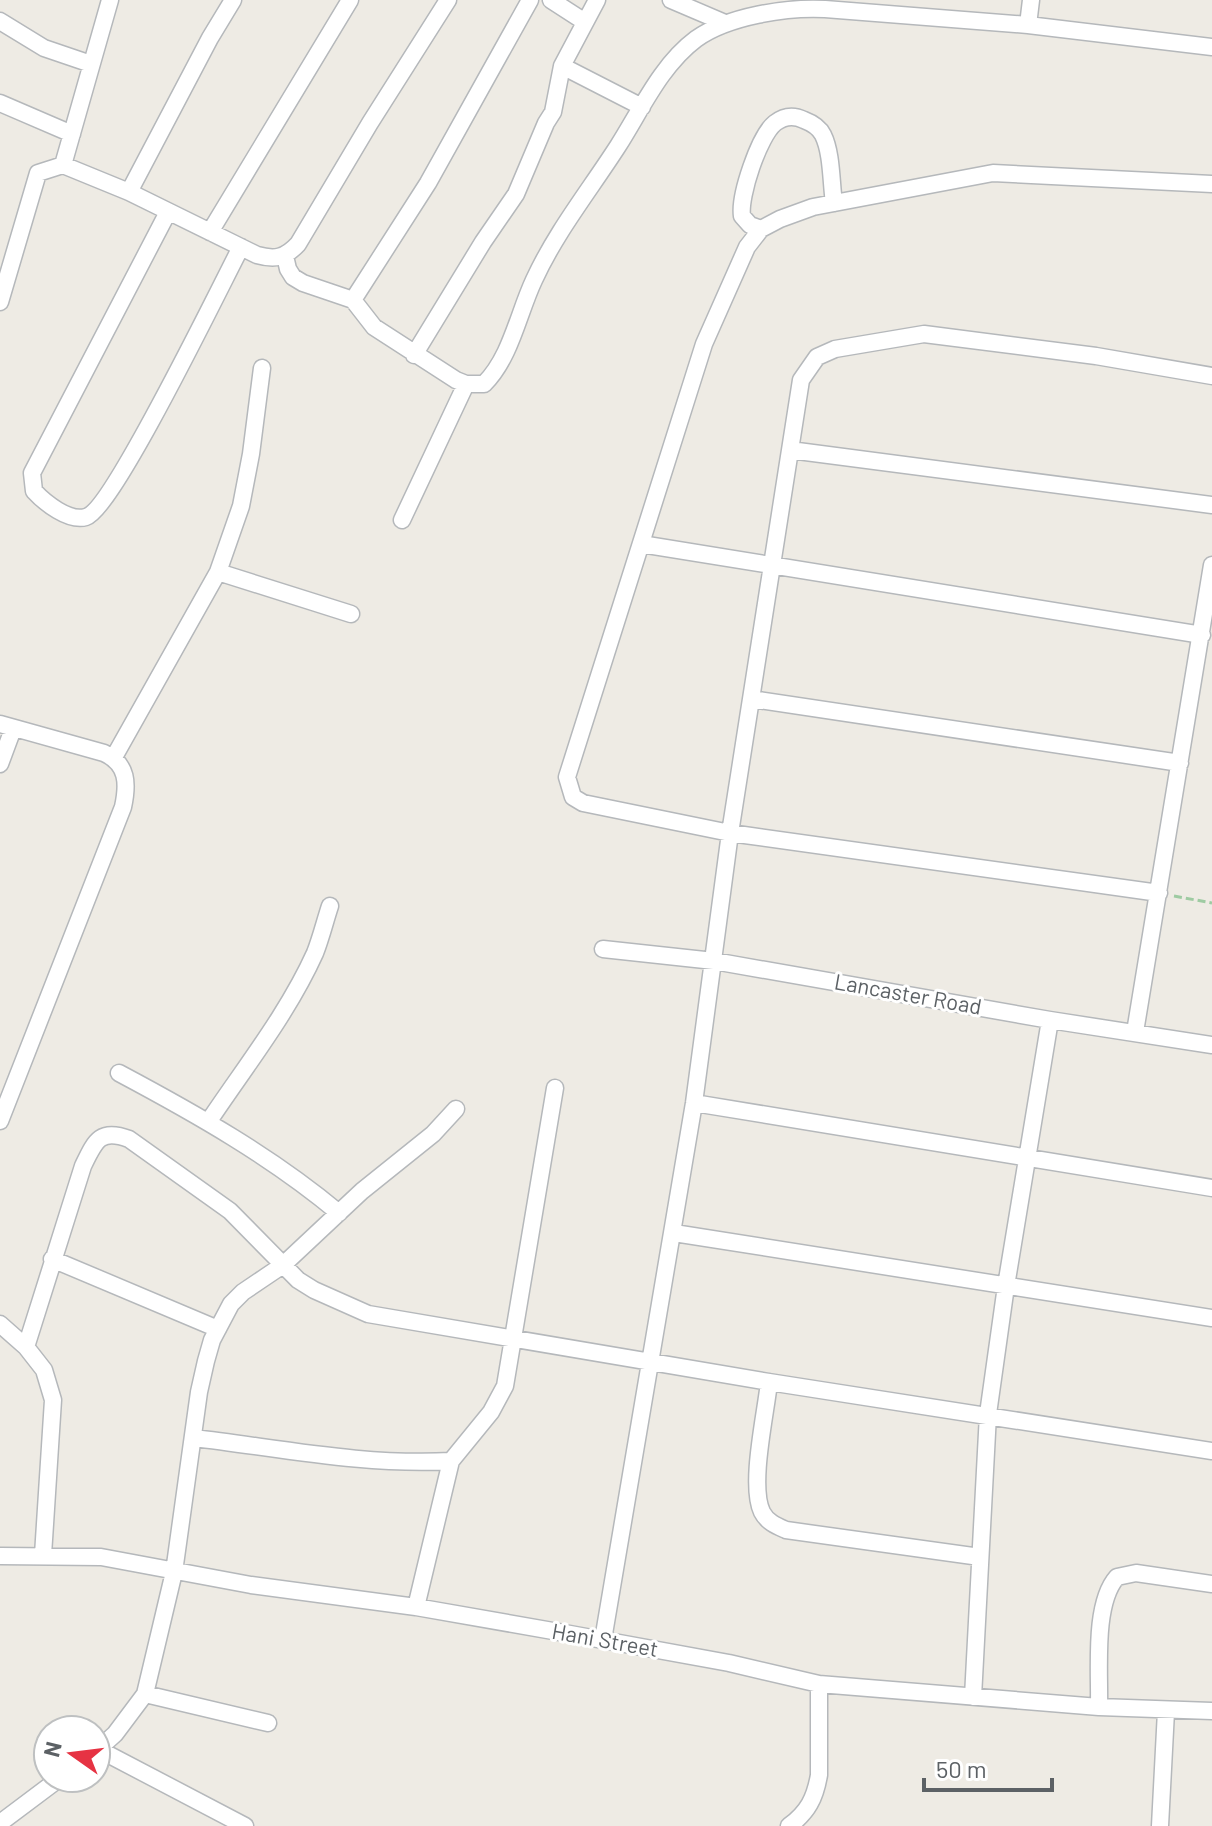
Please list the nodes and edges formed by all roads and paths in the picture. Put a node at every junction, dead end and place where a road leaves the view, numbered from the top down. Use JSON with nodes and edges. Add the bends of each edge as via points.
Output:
{"nodes":[{"id":1,"x":110,"y":0,"type":"edge"},
{"id":2,"x":233,"y":0,"type":"edge"},
{"id":3,"x":350,"y":0,"type":"edge"},
{"id":4,"x":448,"y":0,"type":"edge"},
{"id":5,"x":530,"y":0,"type":"edge"},
{"id":6,"x":551,"y":0,"type":"edge"},
{"id":7,"x":597,"y":0,"type":"edge"},
{"id":8,"x":671,"y":0,"type":"edge"},
{"id":9,"x":1031,"y":0,"type":"edge"},
{"id":10,"x":888,"y":7,"type":"edge"},
{"id":11,"x":0,"y":21,"type":"edge"},
{"id":12,"x":585,"y":22,"type":"junction"},
{"id":13,"x":725,"y":23,"type":"junction"},
{"id":14,"x":1028,"y":25,"type":"junction"},
{"id":15,"x":1212,"y":47,"type":"edge"},
{"id":16,"x":91,"y":64,"type":"junction"},
{"id":17,"x":562,"y":66,"type":"junction"},
{"id":18,"x":0,"y":103,"type":"edge"},
{"id":19,"x":642,"y":107,"type":"junction"},
{"id":20,"x":72,"y":134,"type":"junction"},
{"id":21,"x":63,"y":165,"type":"junction"},
{"id":22,"x":1212,"y":184,"type":"edge"},
{"id":23,"x":129,"y":192,"type":"junction"},
{"id":24,"x":834,"y":203,"type":"junction"},
{"id":25,"x":168,"y":212,"type":"junction"},
{"id":26,"x":761,"y":229,"type":"junction"},
{"id":27,"x":210,"y":232,"type":"junction"},
{"id":28,"x":241,"y":247,"type":"junction"},
{"id":29,"x":285,"y":256,"type":"junction"},
{"id":30,"x":353,"y":300,"type":"junction"},
{"id":31,"x":0,"y":302,"type":"edge"},
{"id":32,"x":414,"y":355,"type":"junction"},
{"id":33,"x":262,"y":368,"type":"dead end"},
{"id":34,"x":1212,"y":376,"type":"edge"},
{"id":35,"x":466,"y":384,"type":"junction"},
{"id":36,"x":790,"y":450,"type":"junction"},
{"id":37,"x":1212,"y":505,"type":"edge"},
{"id":38,"x":402,"y":520,"type":"dead end"},
{"id":39,"x":641,"y":544,"type":"junction"},
{"id":40,"x":771,"y":565,"type":"junction"},
{"id":41,"x":1212,"y":565,"type":"edge"},
{"id":42,"x":218,"y":572,"type":"junction"},
{"id":43,"x":351,"y":614,"type":"dead end"},
{"id":44,"x":1202,"y":635,"type":"junction"},
{"id":45,"x":752,"y":699,"type":"junction"},
{"id":46,"x":6,"y":727,"type":"edge"},
{"id":47,"x":114,"y":757,"type":"junction"},
{"id":48,"x":1180,"y":763,"type":"junction"},
{"id":49,"x":0,"y":764,"type":"edge"},
{"id":50,"x":730,"y":833,"type":"junction"},
{"id":51,"x":1159,"y":893,"type":"junction"},
{"id":52,"x":1212,"y":903,"type":"edge"},
{"id":53,"x":330,"y":906,"type":"dead end"},
{"id":54,"x":603,"y":949,"type":"dead end"},
{"id":55,"x":714,"y":961,"type":"junction"},
{"id":56,"x":1050,"y":1020,"type":"junction"},
{"id":57,"x":1135,"y":1032,"type":"junction"},
{"id":58,"x":1212,"y":1045,"type":"edge"},
{"id":59,"x":119,"y":1073,"type":"dead end"},
{"id":60,"x":555,"y":1088,"type":"dead end"},
{"id":61,"x":694,"y":1103,"type":"junction"},
{"id":62,"x":456,"y":1109,"type":"dead end"},
{"id":63,"x":0,"y":1121,"type":"edge"},
{"id":64,"x":209,"y":1121,"type":"junction"},
{"id":65,"x":1028,"y":1160,"type":"junction"},
{"id":66,"x":1212,"y":1188,"type":"edge"},
{"id":67,"x":339,"y":1213,"type":"junction"},
{"id":68,"x":674,"y":1233,"type":"junction"},
{"id":69,"x":52,"y":1259,"type":"junction"},
{"id":70,"x":283,"y":1265,"type":"junction"},
{"id":71,"x":1006,"y":1286,"type":"junction"},
{"id":72,"x":1212,"y":1318,"type":"edge"},
{"id":73,"x":2,"y":1329,"type":"edge"},
{"id":74,"x":218,"y":1329,"type":"junction"},
{"id":75,"x":515,"y":1337,"type":"junction"},
{"id":76,"x":26,"y":1347,"type":"junction"},
{"id":77,"x":649,"y":1361,"type":"junction"},
{"id":78,"x":769,"y":1382,"type":"junction"},
{"id":79,"x":988,"y":1414,"type":"junction"},
{"id":80,"x":194,"y":1438,"type":"junction"},
{"id":81,"x":1212,"y":1451,"type":"edge"},
{"id":82,"x":451,"y":1461,"type":"junction"},
{"id":83,"x":43,"y":1555,"type":"junction"},
{"id":84,"x":0,"y":1556,"type":"edge"},
{"id":85,"x":980,"y":1557,"type":"junction"},
{"id":86,"x":174,"y":1572,"type":"junction"},
{"id":87,"x":1212,"y":1584,"type":"edge"},
{"id":88,"x":416,"y":1607,"type":"junction"},
{"id":89,"x":603,"y":1640,"type":"junction"},
{"id":90,"x":819,"y":1684,"type":"junction"},
{"id":91,"x":145,"y":1694,"type":"junction"},
{"id":92,"x":973,"y":1697,"type":"junction"},
{"id":93,"x":1099,"y":1707,"type":"junction"},
{"id":94,"x":1166,"y":1711,"type":"junction"},
{"id":95,"x":1212,"y":1711,"type":"edge"},
{"id":96,"x":268,"y":1723,"type":"dead end"},
{"id":97,"x":112,"y":1737,"type":"edge"},
{"id":98,"x":112,"y":1758,"type":"edge"},
{"id":99,"x":37,"y":1794,"type":"edge"},
{"id":100,"x":3,"y":1817,"type":"edge"},
{"id":101,"x":245,"y":1826,"type":"edge"},
{"id":102,"x":789,"y":1826,"type":"edge"},
{"id":103,"x":1160,"y":1826,"type":"edge"}],
"edges":[{"from":1,"to":16,"type":"street"},
{"from":2,"to":23,"type":"street"},
{"from":3,"to":27,"type":"street"},
{"from":4,"to":29,"type":"street","via":[[298,244]]},
{"from":5,"to":30,"type":"street","via":[[428,183]]},
{"from":6,"to":12,"type":"street"},
{"from":7,"to":12,"type":"street"},
{"from":8,"to":13,"type":"street"},
{"from":9,"to":14,"type":"street"},
{"from":10,"to":13,"type":"street","via":[[805,8]]},
{"from":10,"to":14,"type":"street"},
{"from":11,"to":16,"type":"street","via":[[44,48]]},
{"from":12,"to":17,"type":"street"},
{"from":13,"to":19,"type":"street","via":[[680,53]]},
{"from":14,"to":15,"type":"street"},
{"from":16,"to":20,"type":"street"},
{"from":17,"to":19,"type":"street"},
{"from":17,"to":32,"type":"street","via":[[553,112],[523,181]]},
{"from":18,"to":20,"type":"street"},
{"from":19,"to":35,"type":"street","via":[[566,222],[494,370],[484,384]]},
{"from":20,"to":21,"type":"street"},
{"from":21,"to":23,"type":"street"},
{"from":21,"to":31,"type":"street","via":[[38,173]]},
{"from":22,"to":24,"type":"street","via":[[1002,172]]},
{"from":23,"to":25,"type":"street"},
{"from":24,"to":26,"type":"street"},
{"from":24,"to":26,"type":"street","via":[[820,130],[806,120],[786,117],[764,137],[744,195],[742,216]]},
{"from":25,"to":27,"type":"street"},
{"from":25,"to":28,"type":"street","via":[[32,473],[34,491],[73,517],[99,509],[148,430]]},
{"from":26,"to":39,"type":"street","via":[[747,247],[704,344]]},
{"from":27,"to":28,"type":"street"},
{"from":28,"to":29,"type":"street","via":[[265,258]]},
{"from":29,"to":30,"type":"street","via":[[293,277]]},
{"from":30,"to":32,"type":"street","via":[[374,327]]},
{"from":32,"to":35,"type":"street"},
{"from":33,"to":42,"type":"street","via":[[241,506]]},
{"from":34,"to":36,"type":"street","via":[[943,335],[891,338],[817,357],[801,380]]},
{"from":35,"to":38,"type":"street"},
{"from":36,"to":37,"type":"street"},
{"from":36,"to":40,"type":"street"},
{"from":39,"to":40,"type":"street"},
{"from":39,"to":50,"type":"street","via":[[570,766],[569,787],[583,803]]},
{"from":40,"to":44,"type":"street"},
{"from":40,"to":45,"type":"street"},
{"from":41,"to":44,"type":"street"},
{"from":42,"to":43,"type":"street"},
{"from":42,"to":47,"type":"street"},
{"from":44,"to":48,"type":"street"},
{"from":45,"to":48,"type":"street"},
{"from":45,"to":50,"type":"street"},
{"from":46,"to":47,"type":"street"},
{"from":46,"to":49,"type":"street"},
{"from":47,"to":63,"type":"street","via":[[124,772],[123,807]]},
{"from":48,"to":51,"type":"street"},
{"from":50,"to":51,"type":"street"},
{"from":50,"to":55,"type":"street"},
{"from":51,"to":52,"type":"path"},
{"from":51,"to":57,"type":"street"},
{"from":53,"to":64,"type":"street","via":[[305,971]]},
{"from":54,"to":55,"type":"street","name":"Lancaster Road"},
{"from":55,"to":56,"type":"street","name":"Lancaster Road"},
{"from":55,"to":61,"type":"street"},
{"from":56,"to":57,"type":"street","name":"Lancaster Road"},
{"from":56,"to":65,"type":"street"},
{"from":57,"to":58,"type":"street","name":"Lancaster Road"},
{"from":59,"to":64,"type":"street"},
{"from":60,"to":75,"type":"street"},
{"from":61,"to":65,"type":"street"},
{"from":61,"to":68,"type":"street"},
{"from":62,"to":67,"type":"street"},
{"from":64,"to":67,"type":"street","via":[[298,1178]]},
{"from":65,"to":66,"type":"street"},
{"from":65,"to":71,"type":"street"},
{"from":67,"to":70,"type":"street"},
{"from":68,"to":71,"type":"street"},
{"from":68,"to":77,"type":"street"},
{"from":69,"to":70,"type":"street","via":[[92,1146],[113,1133],[230,1211]]},
{"from":69,"to":74,"type":"street"},
{"from":69,"to":76,"type":"street"},
{"from":70,"to":74,"type":"street","via":[[243,1292]]},
{"from":70,"to":75,"type":"street","via":[[314,1290],[368,1314]]},
{"from":71,"to":72,"type":"street"},
{"from":71,"to":79,"type":"street"},
{"from":73,"to":76,"type":"street"},
{"from":74,"to":80,"type":"street","via":[[199,1392]]},
{"from":75,"to":77,"type":"street"},
{"from":75,"to":82,"type":"street","via":[[500,1399]]},
{"from":76,"to":83,"type":"street","via":[[44,1370],[53,1400]]},
{"from":77,"to":78,"type":"street"},
{"from":77,"to":89,"type":"street"},
{"from":78,"to":79,"type":"street"},
{"from":78,"to":85,"type":"street","via":[[756,1487],[763,1515],[772,1524]]},
{"from":79,"to":81,"type":"street"},
{"from":79,"to":85,"type":"street"},
{"from":80,"to":82,"type":"street","via":[[383,1461]]},
{"from":80,"to":86,"type":"street"},
{"from":82,"to":88,"type":"street"},
{"from":83,"to":84,"type":"street","name":"Hani Street"},
{"from":83,"to":86,"type":"street","name":"Hani Street","via":[[101,1557]]},
{"from":85,"to":92,"type":"street"},
{"from":86,"to":88,"type":"street","name":"Hani Street"},
{"from":86,"to":91,"type":"street"},
{"from":87,"to":93,"type":"street","via":[[1136,1573],[1117,1577],[1102,1611]]},
{"from":88,"to":89,"type":"street","name":"Hani Street"},
{"from":89,"to":90,"type":"street","name":"Hani Street"},
{"from":90,"to":92,"type":"street","name":"Hani Street"},
{"from":90,"to":102,"type":"street","via":[[817,1789],[802,1817]]},
{"from":91,"to":96,"type":"street"},
{"from":91,"to":97,"type":"street"},
{"from":92,"to":93,"type":"street","name":"Hani Street"},
{"from":93,"to":94,"type":"street","name":"Hani Street"},
{"from":94,"to":95,"type":"street","name":"Hani Street"},
{"from":94,"to":103,"type":"street"},
{"from":98,"to":101,"type":"street"},
{"from":99,"to":100,"type":"street"}]}
